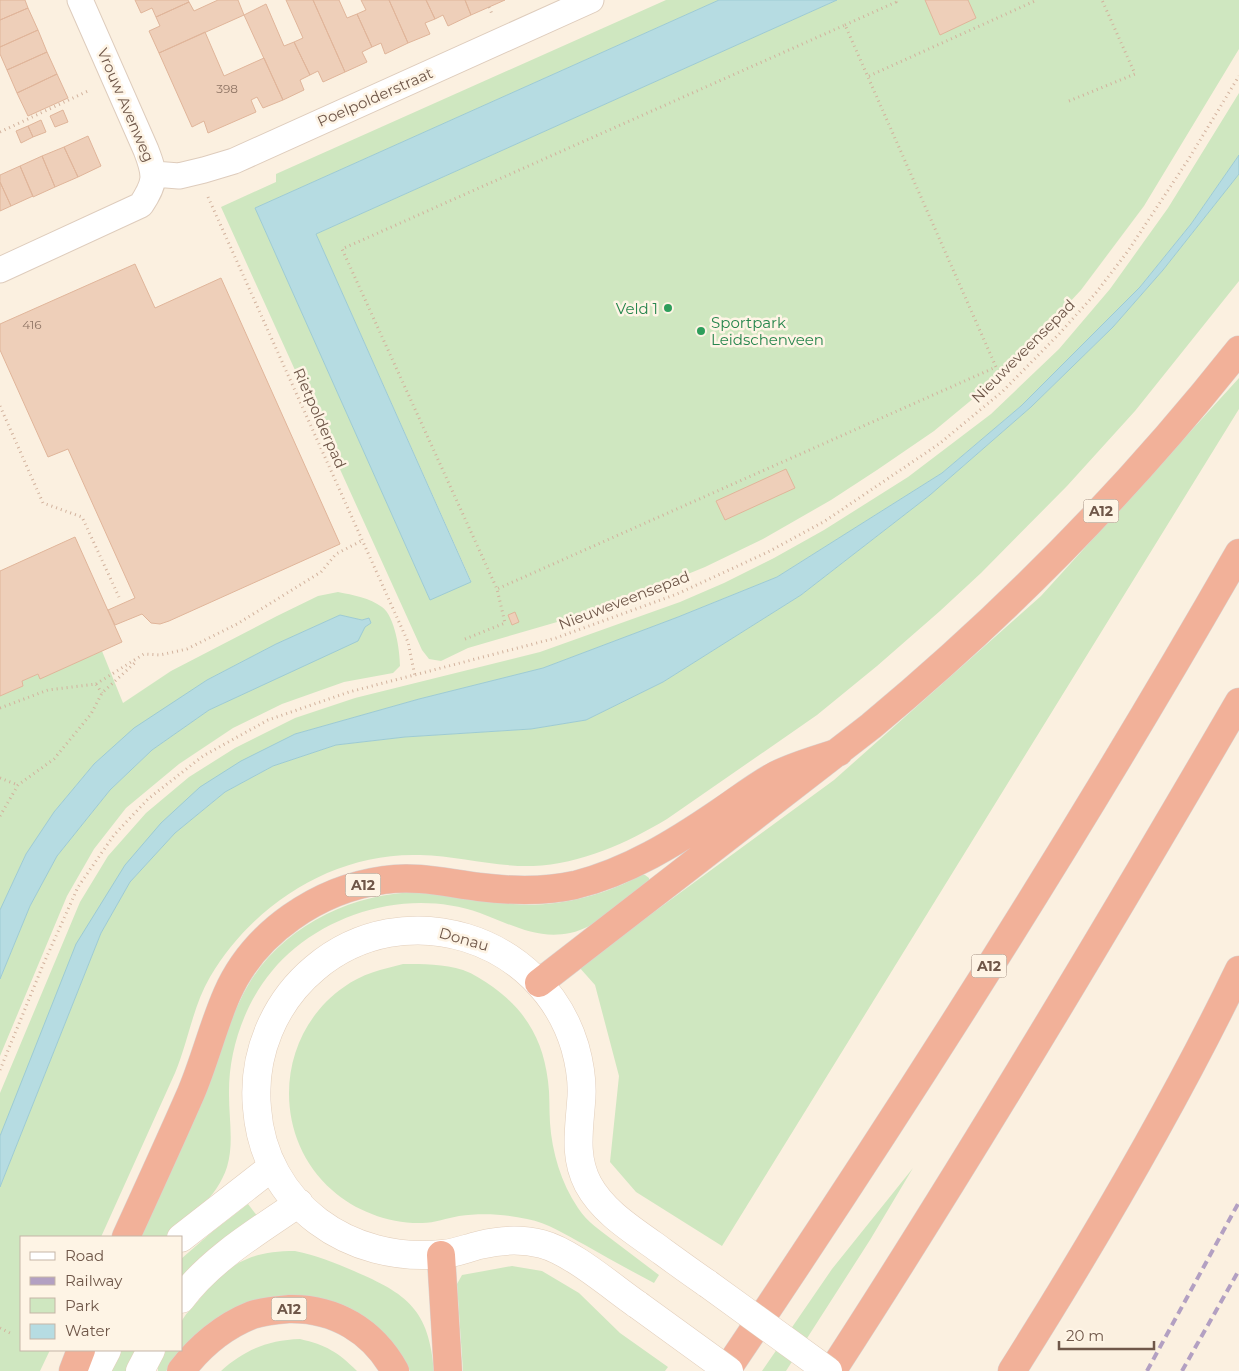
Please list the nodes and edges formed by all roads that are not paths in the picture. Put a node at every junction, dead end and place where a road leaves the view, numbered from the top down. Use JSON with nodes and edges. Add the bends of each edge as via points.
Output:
{"nodes":[{"id":1,"x":80,"y":0,"type":"edge"},
{"id":2,"x":591,"y":0,"type":"edge"},
{"id":3,"x":154,"y":174,"type":"junction"},
{"id":4,"x":0,"y":270,"type":"edge"},
{"id":5,"x":1239,"y":350,"type":"edge"},
{"id":6,"x":1239,"y":553,"type":"edge"},
{"id":7,"x":1239,"y":702,"type":"edge"},
{"id":8,"x":839,"y":752,"type":"junction"},
{"id":9,"x":1239,"y":970,"type":"edge"},
{"id":10,"x":538,"y":983,"type":"junction"},
{"id":11,"x":272,"y":1167,"type":"junction"},
{"id":12,"x":299,"y":1204,"type":"junction"},
{"id":13,"x":126,"y":1236,"type":"edge"},
{"id":14,"x":182,"y":1237,"type":"edge"},
{"id":15,"x":441,"y":1254,"type":"junction"},
{"id":16,"x":182,"y":1298,"type":"edge"},
{"id":17,"x":81,"y":1351,"type":"edge"},
{"id":18,"x":106,"y":1351,"type":"edge"},
{"id":19,"x":150,"y":1351,"type":"edge"},
{"id":20,"x":72,"y":1371,"type":"edge"},
{"id":21,"x":96,"y":1371,"type":"edge"},
{"id":22,"x":140,"y":1371,"type":"edge"},
{"id":23,"x":181,"y":1371,"type":"edge"},
{"id":24,"x":395,"y":1371,"type":"edge"},
{"id":25,"x":448,"y":1371,"type":"edge"},
{"id":26,"x":728,"y":1371,"type":"edge"},
{"id":27,"x":830,"y":1371,"type":"edge"},
{"id":28,"x":1012,"y":1371,"type":"edge"}],
"edges":[{"from":1,"to":3,"type":"street","name":"Vrouw Avenweg"},
{"from":2,"to":3,"type":"street","name":"Poelpolderstraat","via":[[234,161],[179,176]]},
{"from":3,"to":4,"type":"street","name":"Vrouw Avenweg","via":[[150,191],[140,205]]},
{"from":5,"to":8,"type":"highway","number":"A12","via":[[1142,467],[1054,560],[918,687]]},
{"from":6,"to":26,"type":"highway","number":"A12","via":[[1053,864],[841,1200]]},
{"from":7,"to":27,"type":"highway","via":[[996,1109]]},
{"from":8,"to":10,"type":"highway","number":"A12"},
{"from":8,"to":13,"type":"highway","number":"A12","via":[[776,775],[652,854],[597,878],[554,889],[530,890],[479,887],[424,878],[386,880],[336,893],[302,910],[255,950],[227,993],[191,1093]]},
{"from":9,"to":28,"type":"highway","via":[[1166,1114]]},
{"from":10,"to":11,"type":"main road","name":"Donau","via":[[511,959],[490,946],[432,930],[381,934],[344,948],[326,959],[298,984],[277,1012],[263,1045],[259,1061],[257,1118]]},
{"from":10,"to":27,"type":"main road","name":"Donau","bridge":true,"via":[[560,1010],[576,1049],[582,1084],[578,1143],[582,1169],[600,1201],[614,1216],[669,1257]]},
{"from":11,"to":12,"type":"main road","name":"Donau"},
{"from":11,"to":14,"type":"main road"},
{"from":12,"to":15,"type":"main road","name":"Donau","via":[[317,1222],[359,1245],[388,1253]]},
{"from":12,"to":16,"type":"main road","via":[[217,1262]]},
{"from":15,"to":25,"type":"highway"},
{"from":15,"to":26,"type":"main road","name":"Donau","bridge":true,"via":[[496,1242],[529,1241],[558,1250]]},
{"from":17,"to":20,"type":"highway"},
{"from":18,"to":21,"type":"main road"},
{"from":19,"to":22,"type":"main road"},
{"from":23,"to":24,"type":"highway","number":"A12","via":[[199,1350],[235,1323],[262,1312],[298,1309],[316,1310],[350,1323],[371,1339]]}]}
